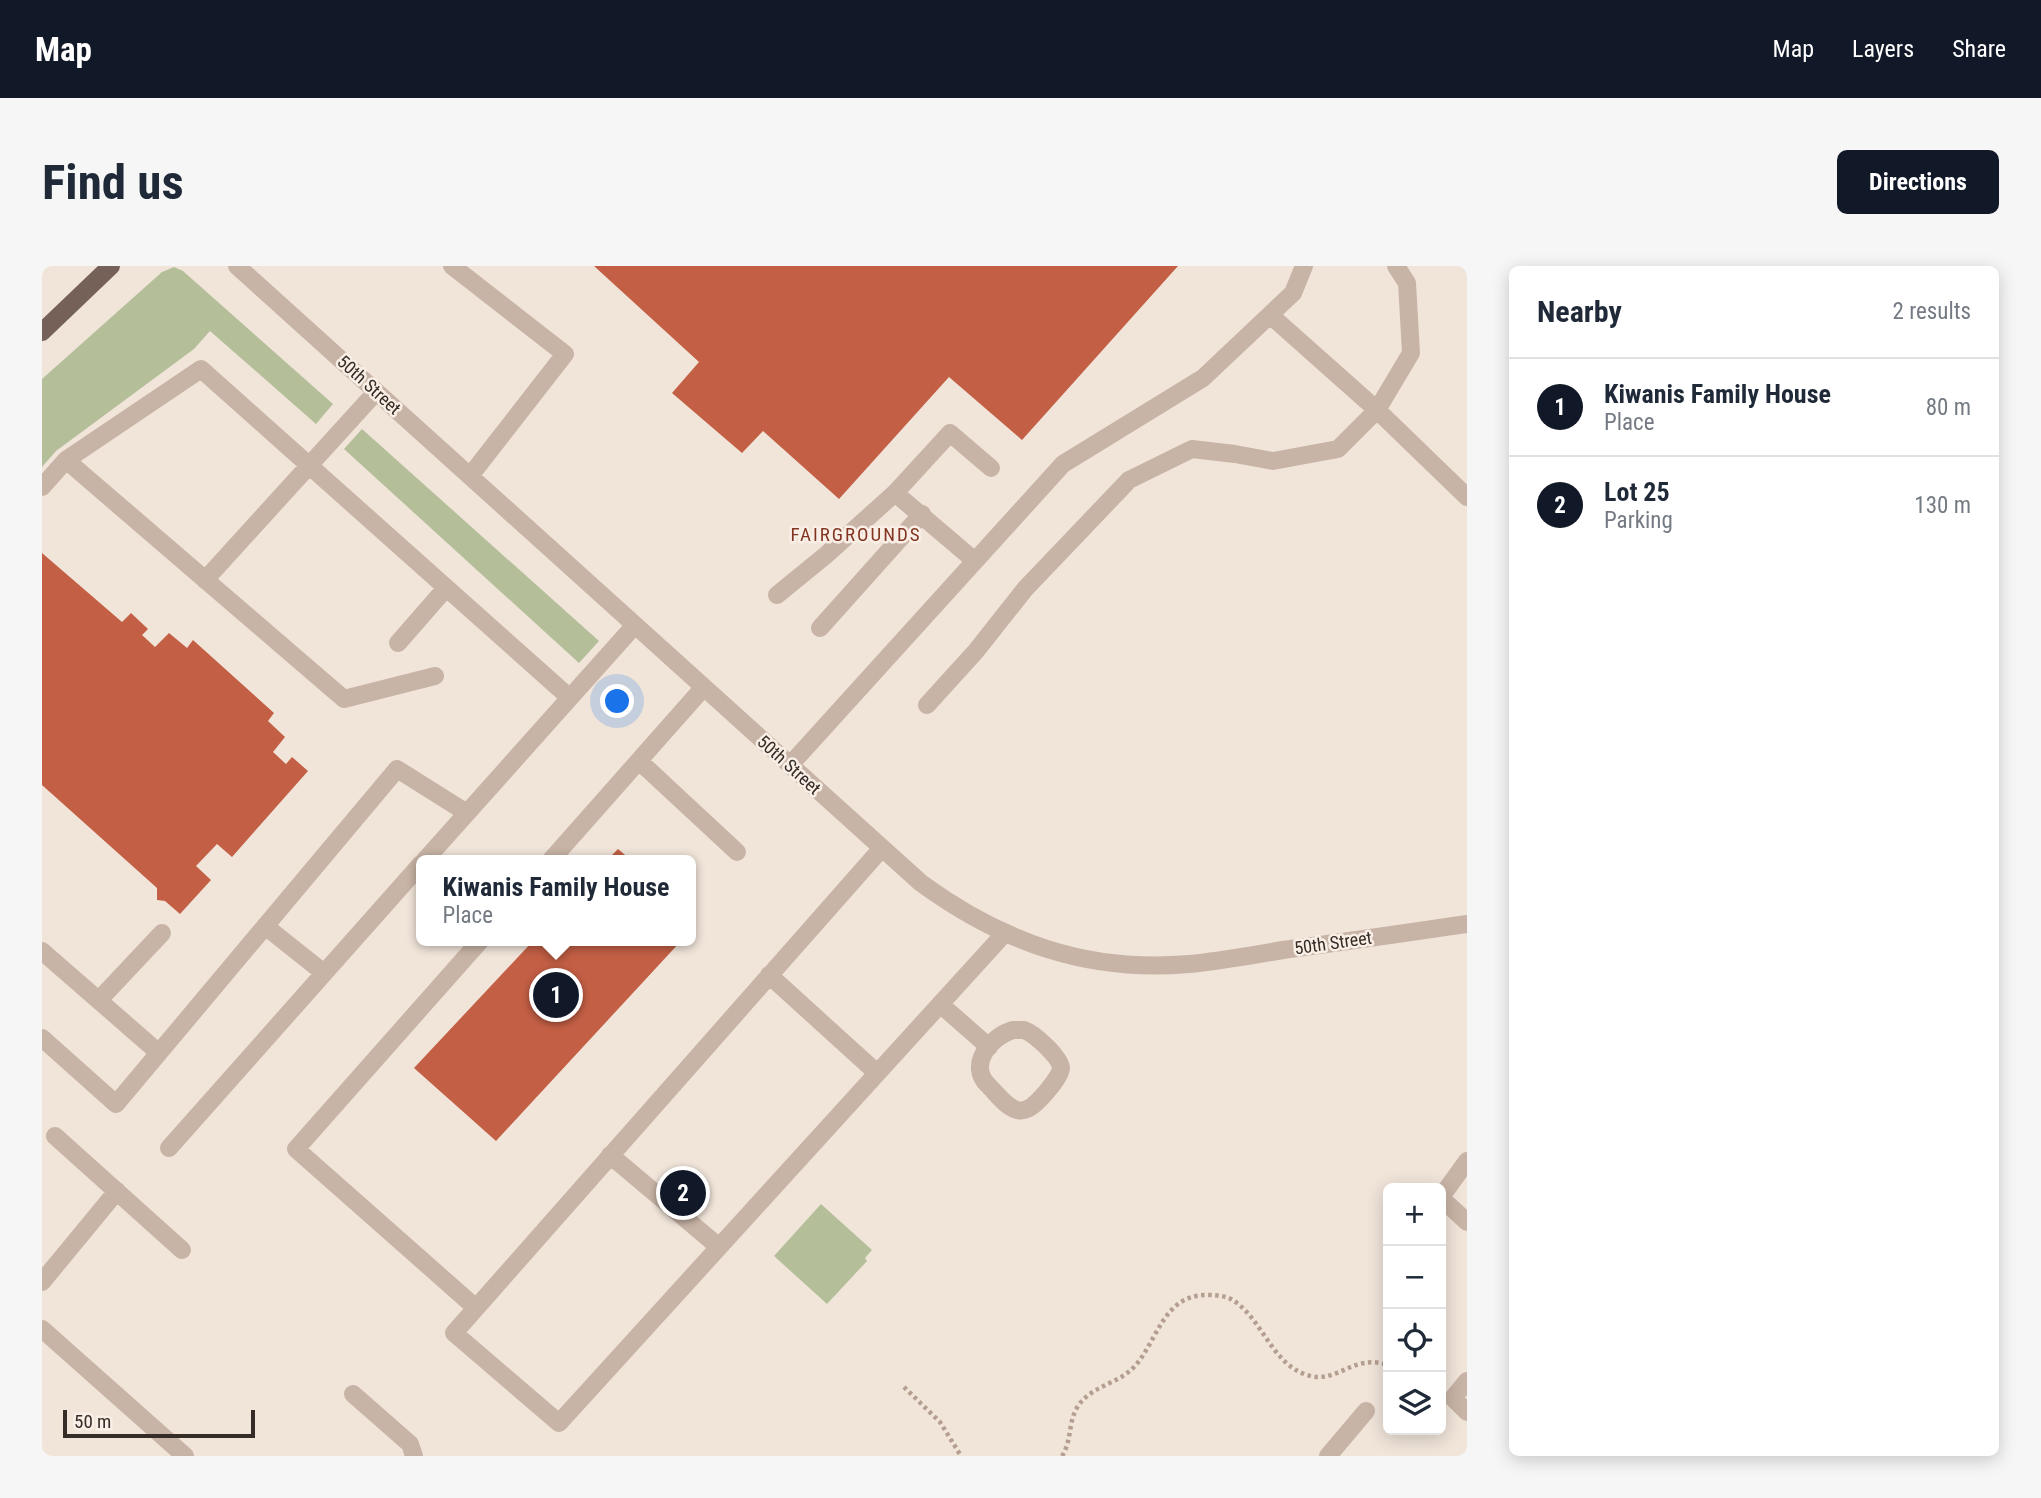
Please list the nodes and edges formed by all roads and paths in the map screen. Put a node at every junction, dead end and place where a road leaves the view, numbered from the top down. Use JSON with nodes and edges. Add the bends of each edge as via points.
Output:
{"nodes":[{"id":1,"x":111,"y":266,"type":"edge"},
{"id":2,"x":237,"y":266,"type":"edge"},
{"id":3,"x":452,"y":266,"type":"edge"},
{"id":4,"x":1304,"y":266,"type":"edge"},
{"id":5,"x":1396,"y":266,"type":"edge"},
{"id":6,"x":1270,"y":315,"type":"junction"},
{"id":7,"x":42,"y":332,"type":"edge"},
{"id":8,"x":376,"y":392,"type":"junction"},
{"id":9,"x":1377,"y":410,"type":"junction"},
{"id":10,"x":66,"y":460,"type":"junction"},
{"id":11,"x":309,"y":465,"type":"junction"},
{"id":12,"x":990,"y":468,"type":"dead end"},
{"id":13,"x":470,"y":476,"type":"junction"},
{"id":14,"x":42,"y":487,"type":"edge"},
{"id":15,"x":895,"y":492,"type":"junction"},
{"id":16,"x":1467,"y":497,"type":"edge"},
{"id":17,"x":922,"y":514,"type":"junction"},
{"id":18,"x":975,"y":561,"type":"junction"},
{"id":19,"x":205,"y":580,"type":"junction"},
{"id":20,"x":446,"y":588,"type":"junction"},
{"id":21,"x":777,"y":595,"type":"dead end"},
{"id":22,"x":635,"y":625,"type":"junction"},
{"id":23,"x":820,"y":628,"type":"dead end"},
{"id":24,"x":398,"y":643,"type":"dead end"},
{"id":25,"x":435,"y":676,"type":"dead end"},
{"id":26,"x":704,"y":687,"type":"junction"},
{"id":27,"x":570,"y":698,"type":"junction"},
{"id":28,"x":927,"y":705,"type":"dead end"},
{"id":29,"x":639,"y":761,"type":"junction"},
{"id":30,"x":790,"y":765,"type":"junction"},
{"id":31,"x":467,"y":813,"type":"junction"},
{"id":32,"x":881,"y":848,"type":"junction"},
{"id":33,"x":737,"y":852,"type":"dead end"},
{"id":34,"x":429,"y":855,"type":"edge"},
{"id":35,"x":555,"y":855,"type":"edge"},
{"id":36,"x":416,"y":870,"type":"edge"},
{"id":37,"x":1467,"y":924,"type":"edge"},
{"id":38,"x":265,"y":926,"type":"junction"},
{"id":39,"x":162,"y":933,"type":"dead end"},
{"id":40,"x":1004,"y":934,"type":"junction"},
{"id":41,"x":476,"y":946,"type":"edge"},
{"id":42,"x":42,"y":951,"type":"edge"},
{"id":43,"x":324,"y":973,"type":"junction"},
{"id":44,"x":769,"y":975,"type":"junction"},
{"id":45,"x":99,"y":1000,"type":"junction"},
{"id":46,"x":940,"y":1004,"type":"junction"},
{"id":47,"x":42,"y":1038,"type":"edge"},
{"id":48,"x":989,"y":1046,"type":"junction"},
{"id":49,"x":159,"y":1053,"type":"junction"},
{"id":50,"x":877,"y":1073,"type":"junction"},
{"id":51,"x":55,"y":1136,"type":"dead end"},
{"id":52,"x":169,"y":1147,"type":"dead end"},
{"id":53,"x":610,"y":1155,"type":"junction"},
{"id":54,"x":1467,"y":1161,"type":"edge"},
{"id":55,"x":117,"y":1191,"type":"junction"},
{"id":56,"x":1446,"y":1191,"type":"edge"},
{"id":57,"x":1446,"y":1203,"type":"edge"},
{"id":58,"x":1467,"y":1222,"type":"edge"},
{"id":59,"x":719,"y":1247,"type":"junction"},
{"id":60,"x":182,"y":1250,"type":"dead end"},
{"id":61,"x":42,"y":1282,"type":"edge"},
{"id":62,"x":476,"y":1308,"type":"junction"},
{"id":63,"x":42,"y":1329,"type":"edge"},
{"id":64,"x":1383,"y":1364,"type":"edge"},
{"id":65,"x":1467,"y":1381,"type":"edge"},
{"id":66,"x":904,"y":1387,"type":"dead end"},
{"id":67,"x":353,"y":1394,"type":"dead end"},
{"id":68,"x":1366,"y":1411,"type":"dead end"},
{"id":69,"x":1467,"y":1412,"type":"edge"},
{"id":70,"x":185,"y":1456,"type":"edge"},
{"id":71,"x":414,"y":1456,"type":"edge"},
{"id":72,"x":961,"y":1456,"type":"edge"},
{"id":73,"x":1062,"y":1456,"type":"edge"},
{"id":74,"x":1328,"y":1456,"type":"edge"}],
"edges":[{"from":1,"to":7,"type":"main road"},
{"from":2,"to":8,"type":"street","name":"50th Street"},
{"from":3,"to":13,"type":"street","via":[[565,354]]},
{"from":4,"to":6,"type":"street","via":[[1293,293]]},
{"from":5,"to":9,"type":"street","via":[[1407,283],[1411,353]]},
{"from":6,"to":9,"type":"street"},
{"from":6,"to":18,"type":"street","via":[[1203,378],[1063,464]]},
{"from":8,"to":11,"type":"street"},
{"from":8,"to":13,"type":"street","name":"50th Street"},
{"from":9,"to":16,"type":"street"},
{"from":9,"to":28,"type":"street","via":[[1338,449],[1273,461],[1192,449],[1129,480],[1025,589]]},
{"from":10,"to":11,"type":"street","via":[[201,369]]},
{"from":10,"to":14,"type":"street"},
{"from":10,"to":19,"type":"street"},
{"from":11,"to":19,"type":"street"},
{"from":11,"to":20,"type":"street"},
{"from":12,"to":15,"type":"street","via":[[950,433]]},
{"from":13,"to":22,"type":"street","name":"50th Street"},
{"from":15,"to":17,"type":"street"},
{"from":15,"to":21,"type":"street"},
{"from":17,"to":18,"type":"street"},
{"from":17,"to":23,"type":"street"},
{"from":18,"to":30,"type":"street"},
{"from":19,"to":25,"type":"street","via":[[344,699]]},
{"from":20,"to":24,"type":"street"},
{"from":20,"to":27,"type":"street"},
{"from":22,"to":26,"type":"street","name":"50th Street"},
{"from":22,"to":27,"type":"street"},
{"from":26,"to":29,"type":"street"},
{"from":26,"to":30,"type":"street","name":"50th Street"},
{"from":27,"to":31,"type":"street"},
{"from":29,"to":33,"type":"street"},
{"from":29,"to":35,"type":"street"},
{"from":30,"to":32,"type":"street","name":"50th Street"},
{"from":31,"to":34,"type":"street"},
{"from":31,"to":38,"type":"street","via":[[397,769]]},
{"from":32,"to":40,"type":"street","name":"50th Street","via":[[958,910]]},
{"from":32,"to":44,"type":"street"},
{"from":36,"to":43,"type":"street"},
{"from":37,"to":40,"type":"street","name":"50th Street","via":[[1175,964],[1136,965],[1052,952]]},
{"from":38,"to":43,"type":"street"},
{"from":38,"to":49,"type":"street"},
{"from":39,"to":45,"type":"street"},
{"from":40,"to":46,"type":"street"},
{"from":41,"to":62,"type":"street","via":[[296,1149]]},
{"from":42,"to":45,"type":"street"},
{"from":43,"to":52,"type":"street"},
{"from":44,"to":50,"type":"street"},
{"from":44,"to":53,"type":"street"},
{"from":45,"to":49,"type":"street"},
{"from":46,"to":48,"type":"street"},
{"from":46,"to":50,"type":"street"},
{"from":47,"to":49,"type":"street","via":[[116,1104]]},
{"from":48,"to":48,"type":"street","via":[[979,1062],[981,1079],[1013,1108],[1029,1109],[1058,1079],[1059,1062],[1024,1030],[1003,1033]]},
{"from":50,"to":59,"type":"street"},
{"from":51,"to":55,"type":"street"},
{"from":53,"to":59,"type":"street"},
{"from":53,"to":62,"type":"street"},
{"from":54,"to":56,"type":"street"},
{"from":55,"to":60,"type":"street"},
{"from":55,"to":61,"type":"street"},
{"from":57,"to":58,"type":"street"},
{"from":59,"to":62,"type":"street","via":[[559,1423],[454,1333]]},
{"from":63,"to":70,"type":"street"},
{"from":64,"to":73,"type":"path","via":[[1369,1361],[1319,1378],[1304,1374],[1280,1358],[1234,1300],[1213,1295],[1191,1298],[1168,1313],[1136,1366],[1087,1395],[1078,1406]]},
{"from":65,"to":69,"type":"street","via":[[1453,1398]]},
{"from":66,"to":72,"type":"path","via":[[940,1422]]},
{"from":67,"to":71,"type":"street","via":[[410,1444]]},
{"from":68,"to":74,"type":"street"}]}
